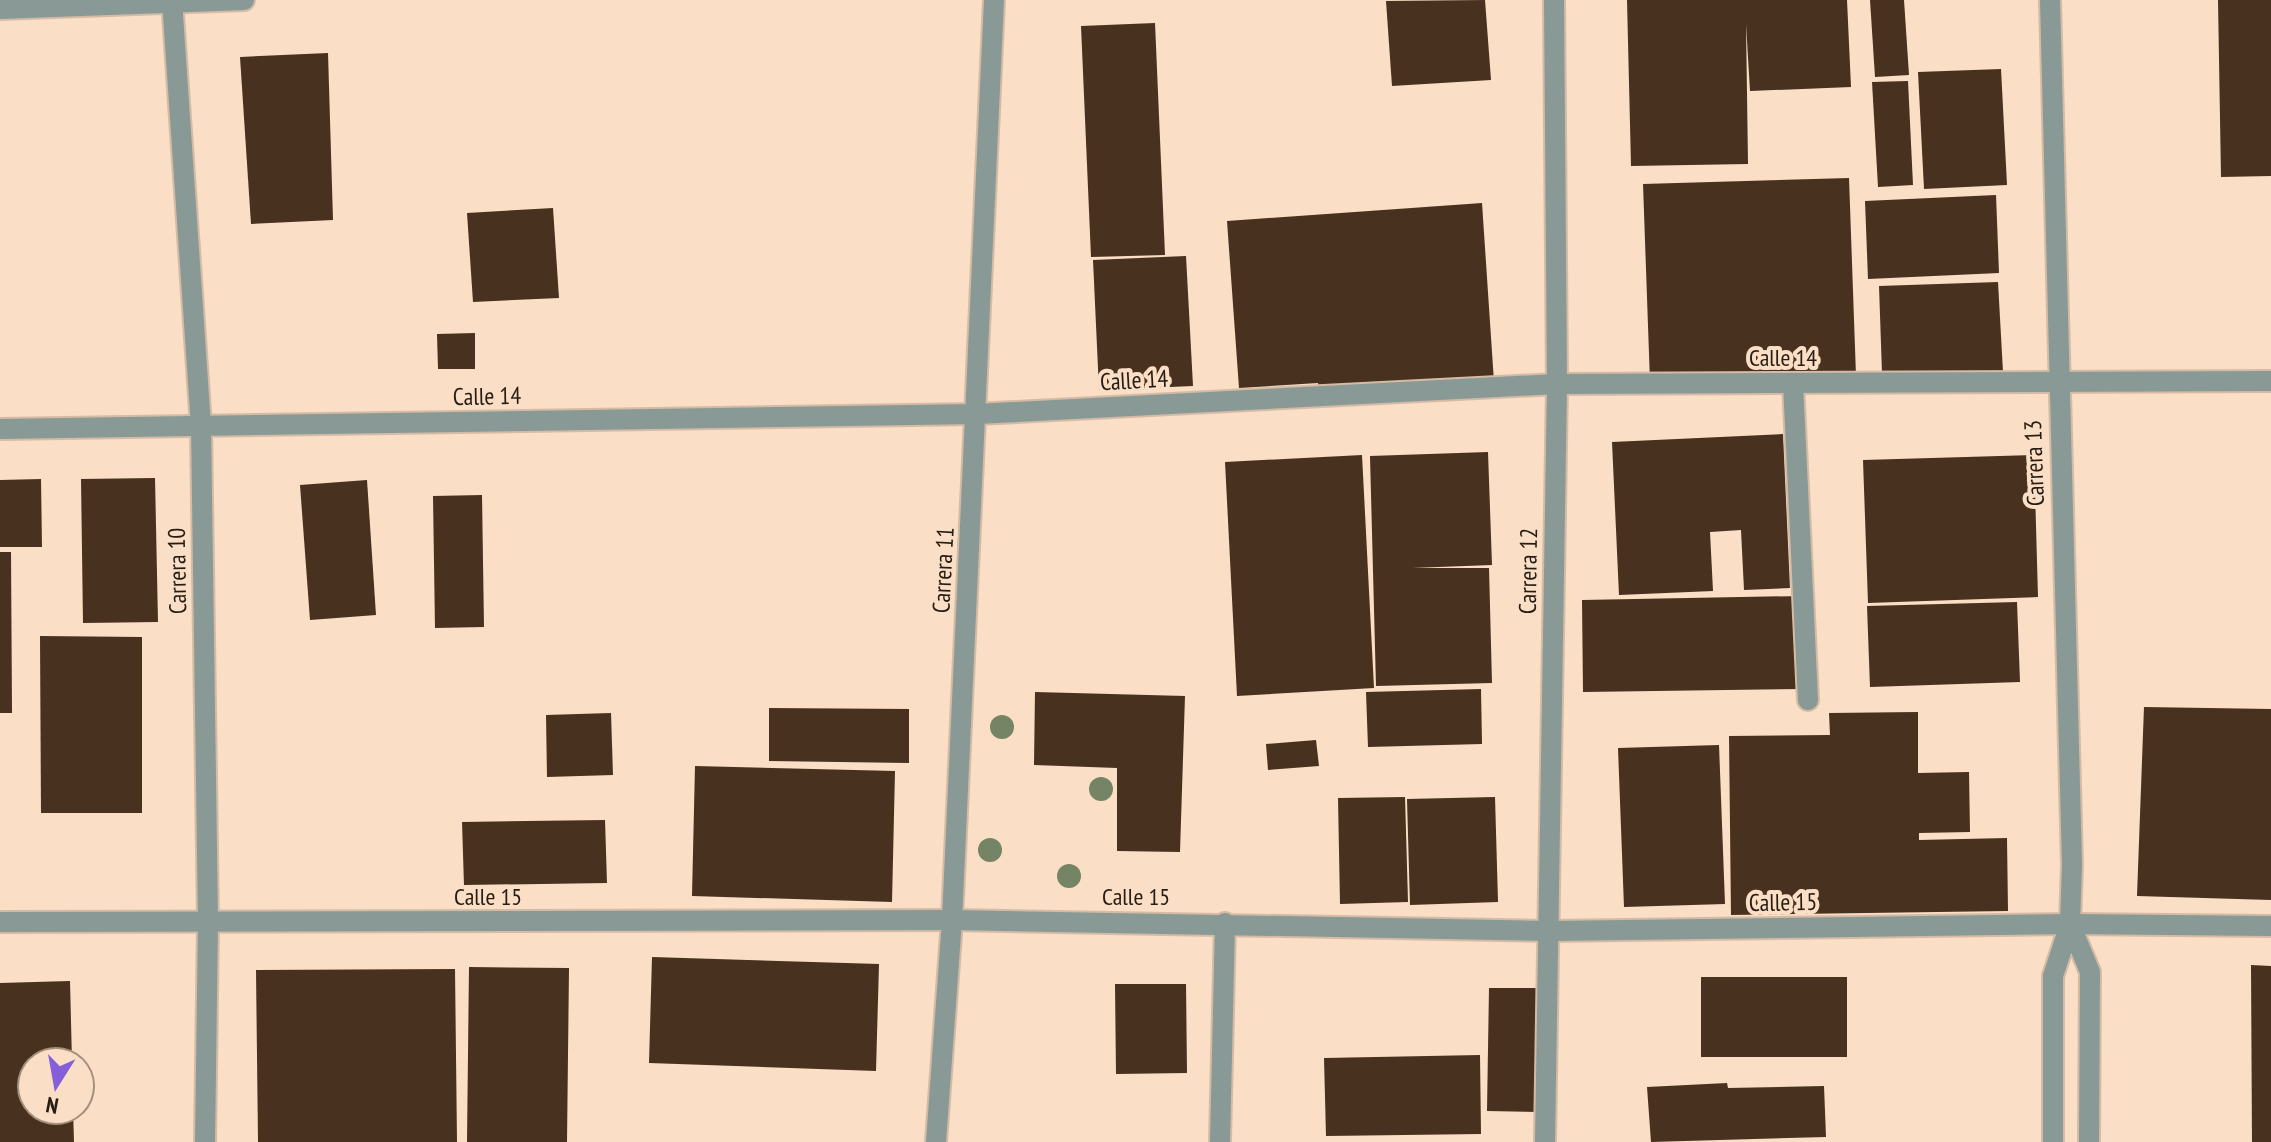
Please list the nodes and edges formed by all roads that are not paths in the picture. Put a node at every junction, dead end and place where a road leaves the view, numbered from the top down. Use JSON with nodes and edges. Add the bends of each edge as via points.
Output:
{"nodes":[{"id":1,"x":244,"y":0,"type":"edge"},
{"id":2,"x":994,"y":0,"type":"edge"},
{"id":3,"x":1554,"y":0,"type":"edge"},
{"id":4,"x":2050,"y":0,"type":"edge"},
{"id":5,"x":172,"y":2,"type":"edge"},
{"id":6,"x":0,"y":9,"type":"edge"},
{"id":7,"x":2271,"y":381,"type":"edge"},
{"id":8,"x":2057,"y":382,"type":"junction"},
{"id":9,"x":1793,"y":383,"type":"junction"},
{"id":10,"x":1557,"y":384,"type":"junction"},
{"id":11,"x":977,"y":414,"type":"junction"},
{"id":12,"x":201,"y":426,"type":"junction"},
{"id":13,"x":0,"y":429,"type":"edge"},
{"id":14,"x":1808,"y":700,"type":"dead end"},
{"id":15,"x":952,"y":920,"type":"junction"},
{"id":16,"x":0,"y":922,"type":"edge"},
{"id":17,"x":208,"y":922,"type":"junction"},
{"id":18,"x":1225,"y":923,"type":"junction"},
{"id":19,"x":2070,"y":924,"type":"junction"},
{"id":20,"x":2271,"y":926,"type":"edge"},
{"id":21,"x":1549,"y":931,"type":"junction"},
{"id":22,"x":205,"y":1142,"type":"edge"},
{"id":23,"x":936,"y":1142,"type":"edge"},
{"id":24,"x":1220,"y":1142,"type":"edge"},
{"id":25,"x":1545,"y":1142,"type":"edge"},
{"id":26,"x":2053,"y":1142,"type":"edge"},
{"id":27,"x":2089,"y":1142,"type":"edge"}],
"edges":[{"from":1,"to":5,"type":"street"},
{"from":2,"to":11,"type":"street","name":"Carrera 11"},
{"from":3,"to":10,"type":"street","name":"Carrera 12"},
{"from":4,"to":8,"type":"street","name":"Carrera 13"},
{"from":5,"to":6,"type":"street"},
{"from":5,"to":12,"type":"street","name":"Carrera 10"},
{"from":7,"to":8,"type":"street","name":"Calle 14"},
{"from":8,"to":9,"type":"street","name":"Calle 14"},
{"from":8,"to":19,"type":"street","name":"Carrera 13"},
{"from":9,"to":10,"type":"street","name":"Calle 14"},
{"from":9,"to":14,"type":"street"},
{"from":10,"to":11,"type":"street","name":"Calle 14"},
{"from":10,"to":21,"type":"street","name":"Carrera 12"},
{"from":11,"to":12,"type":"street","name":"Calle 14"},
{"from":11,"to":15,"type":"street","name":"Carrera 11"},
{"from":12,"to":13,"type":"street","name":"Calle 14"},
{"from":12,"to":17,"type":"street","name":"Carrera 10"},
{"from":15,"to":17,"type":"street","name":"Calle 15"},
{"from":15,"to":18,"type":"street","name":"Calle 15"},
{"from":15,"to":23,"type":"street","name":"Carrera 11"},
{"from":16,"to":17,"type":"street","name":"Calle 15"},
{"from":17,"to":22,"type":"street","name":"Carrera 10"},
{"from":18,"to":21,"type":"street","name":"Calle 15"},
{"from":18,"to":24,"type":"street"},
{"from":19,"to":20,"type":"street","name":"Calle 15"},
{"from":19,"to":21,"type":"street","name":"Calle 15"},
{"from":19,"to":26,"type":"street","name":"Carrera 13","via":[[2053,976]]},
{"from":19,"to":27,"type":"street","name":"Carrera 13","via":[[2090,972]]},
{"from":21,"to":25,"type":"street","name":"Carrera 12"}]}
